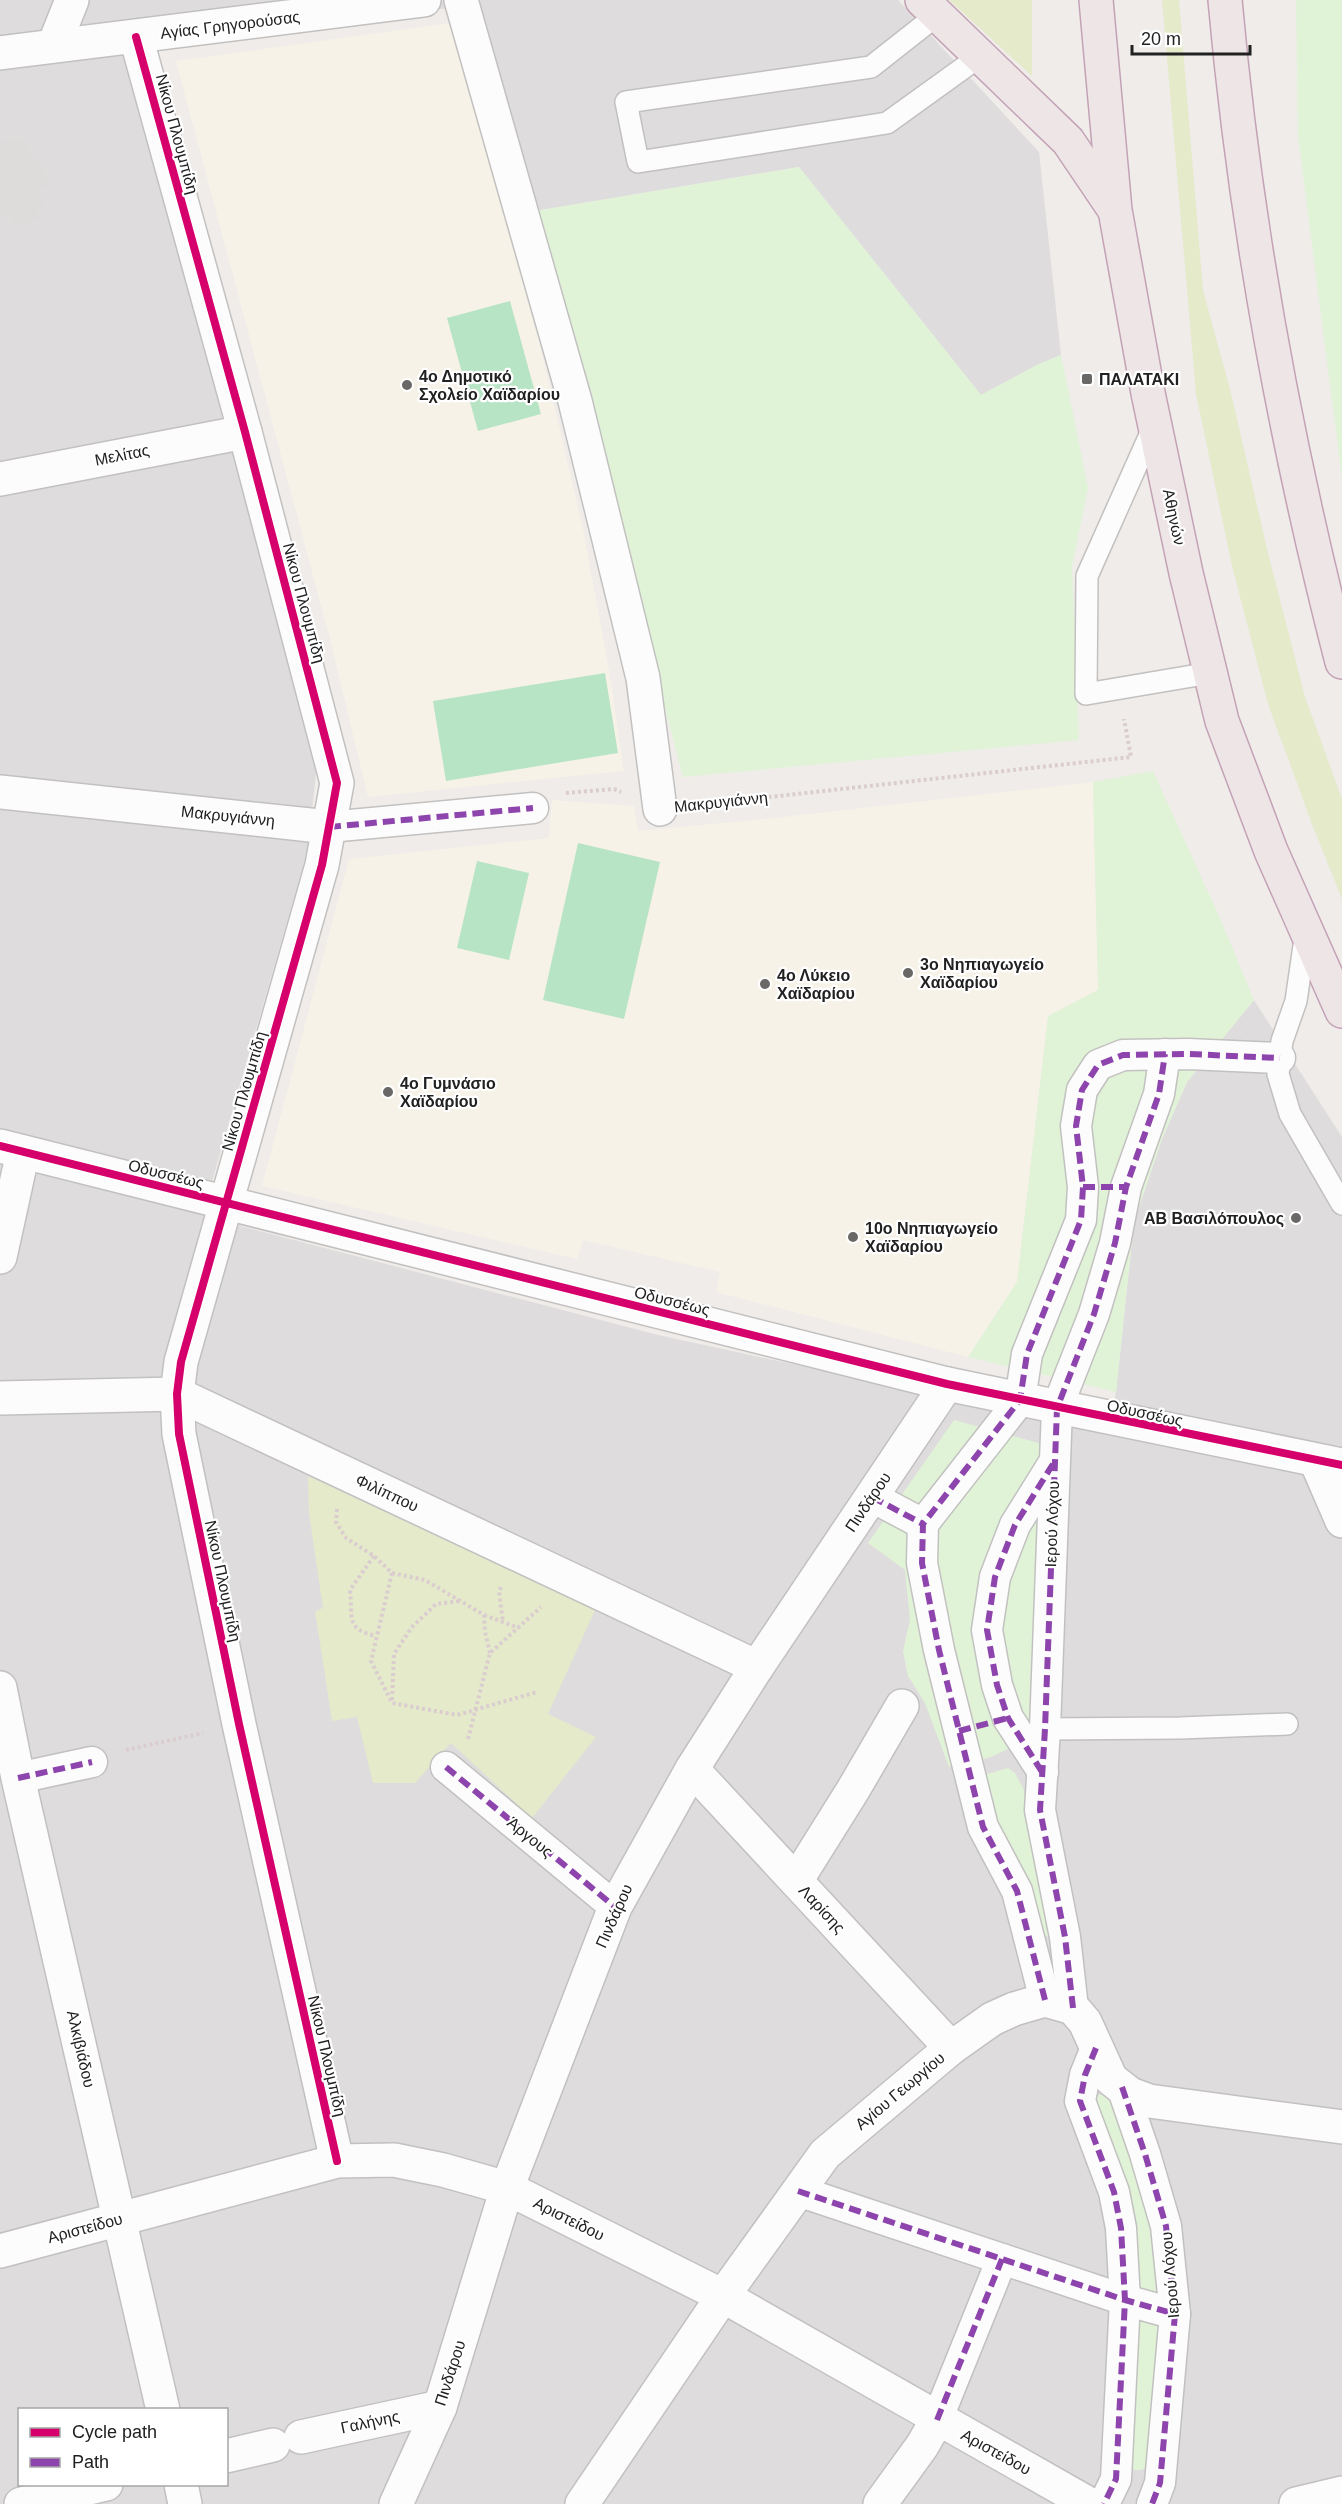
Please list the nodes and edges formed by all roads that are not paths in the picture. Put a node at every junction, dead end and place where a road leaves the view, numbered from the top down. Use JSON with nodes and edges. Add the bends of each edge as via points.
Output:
{"nodes":[{"id":1,"x":72,"y":0,"type":"edge"},
{"id":2,"x":424,"y":0,"type":"edge"},
{"id":3,"x":461,"y":0,"type":"edge"},
{"id":4,"x":1096,"y":0,"type":"edge"},
{"id":5,"x":1225,"y":0,"type":"edge"},
{"id":6,"x":1249,"y":0,"type":"edge"},
{"id":7,"x":929,"y":8,"type":"edge"},
{"id":8,"x":136,"y":37,"type":"junction"},
{"id":9,"x":54,"y":45,"type":"junction"},
{"id":10,"x":0,"y":53,"type":"edge"},
{"id":11,"x":980,"y":56,"type":"junction"},
{"id":12,"x":1233,"y":96,"type":"junction"},
{"id":13,"x":1114,"y":210,"type":"junction"},
{"id":14,"x":1155,"y":425,"type":"junction"},
{"id":15,"x":245,"y":432,"type":"junction"},
{"id":16,"x":0,"y":479,"type":"edge"},
{"id":17,"x":1342,"y":662,"type":"edge"},
{"id":18,"x":1210,"y":673,"type":"junction"},
{"id":19,"x":0,"y":792,"type":"edge"},
{"id":20,"x":533,"y":808,"type":"road end"},
{"id":21,"x":660,"y":809,"type":"road end"},
{"id":22,"x":329,"y":827,"type":"junction"},
{"id":23,"x":1306,"y":932,"type":"junction"},
{"id":24,"x":1342,"y":1011,"type":"edge"},
{"id":25,"x":1165,"y":1054,"type":"junction"},
{"id":26,"x":1280,"y":1058,"type":"junction"},
{"id":27,"x":12,"y":1149,"type":"edge"},
{"id":28,"x":1083,"y":1187,"type":"junction"},
{"id":29,"x":1125,"y":1187,"type":"junction"},
{"id":30,"x":227,"y":1204,"type":"junction"},
{"id":31,"x":1342,"y":1204,"type":"edge"},
{"id":32,"x":0,"y":1257,"type":"edge"},
{"id":33,"x":947,"y":1384,"type":"junction"},
{"id":34,"x":177,"y":1394,"type":"junction"},
{"id":35,"x":0,"y":1398,"type":"edge"},
{"id":36,"x":1020,"y":1400,"type":"junction"},
{"id":37,"x":1057,"y":1408,"type":"junction"},
{"id":38,"x":1055,"y":1462,"type":"junction"},
{"id":39,"x":1329,"y":1463,"type":"edge"},
{"id":40,"x":872,"y":1497,"type":"junction"},
{"id":41,"x":1342,"y":1521,"type":"edge"},
{"id":42,"x":923,"y":1524,"type":"junction"},
{"id":43,"x":758,"y":1667,"type":"junction"},
{"id":44,"x":0,"y":1688,"type":"edge"},
{"id":45,"x":902,"y":1706,"type":"dead end"},
{"id":46,"x":1008,"y":1718,"type":"junction"},
{"id":47,"x":1287,"y":1724,"type":"dead end"},
{"id":48,"x":1045,"y":1729,"type":"junction"},
{"id":49,"x":959,"y":1731,"type":"junction"},
{"id":50,"x":92,"y":1762,"type":"road end"},
{"id":51,"x":446,"y":1767,"type":"road end"},
{"id":52,"x":692,"y":1769,"type":"junction"},
{"id":53,"x":1042,"y":1772,"type":"junction"},
{"id":54,"x":12,"y":1773,"type":"edge"},
{"id":55,"x":796,"y":1881,"type":"junction"},
{"id":56,"x":615,"y":1907,"type":"junction"},
{"id":57,"x":1059,"y":2004,"type":"junction"},
{"id":58,"x":951,"y":2048,"type":"junction"},
{"id":59,"x":1096,"y":2048,"type":"junction"},
{"id":60,"x":1122,"y":2087,"type":"junction"},
{"id":61,"x":1342,"y":2127,"type":"edge"},
{"id":62,"x":337,"y":2161,"type":"junction"},
{"id":63,"x":507,"y":2188,"type":"junction"},
{"id":64,"x":798,"y":2191,"type":"junction"},
{"id":65,"x":120,"y":2219,"type":"junction"},
{"id":66,"x":0,"y":2251,"type":"edge"},
{"id":67,"x":1002,"y":2259,"type":"junction"},
{"id":68,"x":723,"y":2296,"type":"junction"},
{"id":69,"x":1125,"y":2300,"type":"junction"},
{"id":70,"x":1175,"y":2314,"type":"junction"},
{"id":71,"x":440,"y":2407,"type":"junction"},
{"id":72,"x":163,"y":2408,"type":"edge"},
{"id":73,"x":937,"y":2420,"type":"junction"},
{"id":74,"x":228,"y":2456,"type":"edge"},
{"id":75,"x":98,"y":2486,"type":"edge"},
{"id":76,"x":180,"y":2486,"type":"edge"},
{"id":77,"x":1342,"y":2493,"type":"edge"},
{"id":78,"x":21,"y":2504,"type":"edge"},
{"id":79,"x":185,"y":2504,"type":"edge"},
{"id":80,"x":396,"y":2504,"type":"edge"},
{"id":81,"x":582,"y":2504,"type":"edge"},
{"id":82,"x":879,"y":2504,"type":"edge"},
{"id":83,"x":1089,"y":2504,"type":"edge"},
{"id":84,"x":1104,"y":2504,"type":"edge"},
{"id":85,"x":1152,"y":2504,"type":"edge"},
{"id":86,"x":1296,"y":2504,"type":"edge"}],
"edges":[{"from":1,"to":9,"type":"street"},
{"from":2,"to":8,"type":"street","name":"Αγίας Γρηγορούσας"},
{"from":3,"to":21,"type":"street","via":[[575,401],[643,678]]},
{"from":4,"to":13,"type":"highway","name":"Αθηνών"},
{"from":5,"to":12,"type":"highway"},
{"from":6,"to":12,"type":"highway"},
{"from":7,"to":11,"type":"highway"},
{"from":7,"to":11,"type":"lane","via":[[871,68],[626,102],[638,162],[887,123]]},
{"from":8,"to":9,"type":"street","name":"Αγίας Γρηγορούσας"},
{"from":8,"to":15,"type":"street","name":"Νίκου Πλουμπίδη"},
{"from":9,"to":10,"type":"street","name":"Αγίας Γρηγορούσας"},
{"from":11,"to":13,"type":"highway","via":[[1068,141]]},
{"from":12,"to":17,"type":"highway","via":[[1275,370],[1311,543]]},
{"from":13,"to":14,"type":"highway","name":"Αθηνών"},
{"from":14,"to":18,"type":"highway","name":"Αθηνών"},
{"from":14,"to":18,"type":"lane","via":[[1087,576],[1086,694]]},
{"from":15,"to":16,"type":"street","name":"Μελίτας"},
{"from":15,"to":22,"type":"street","name":"Νίκου Πλουμπίδη","via":[[337,783]]},
{"from":18,"to":23,"type":"highway","name":"Αθηνών","via":[[1222,721]]},
{"from":19,"to":22,"type":"street","name":"Μακρυγιάννη"},
{"from":20,"to":22,"type":"street","name":"Μακρυγιάννη"},
{"from":22,"to":30,"type":"street","name":"Νίκου Πλουμπίδη","via":[[322,865]]},
{"from":23,"to":24,"type":"highway","name":"Αθηνών"},
{"from":23,"to":26,"type":"lane","via":[[1296,1001]]},
{"from":25,"to":26,"type":"street"},
{"from":25,"to":28,"type":"street","via":[[1123,1055],[1098,1065],[1092,1073],[1082,1090],[1076,1126]]},
{"from":25,"to":29,"type":"street","name":"Ιερού Λόχου","via":[[1159,1094]]},
{"from":26,"to":31,"type":"lane","via":[[1278,1074],[1290,1114]]},
{"from":27,"to":30,"type":"street","name":"Οδυσσέως"},
{"from":27,"to":32,"type":"street"},
{"from":28,"to":29,"type":"street"},
{"from":28,"to":36,"type":"street","via":[[1081,1220],[1027,1354]]},
{"from":29,"to":37,"type":"street","name":"Ιερού Λόχου","via":[[1115,1243],[1094,1314]]},
{"from":30,"to":33,"type":"street","name":"Οδυσσέως"},
{"from":30,"to":34,"type":"street","name":"Νίκου Πλουμπίδη","via":[[181,1362]]},
{"from":33,"to":36,"type":"street","name":"Οδυσσέως"},
{"from":33,"to":40,"type":"street","name":"Πινδάρου"},
{"from":34,"to":35,"type":"street","name":"Φιλίππου"},
{"from":34,"to":43,"type":"street","name":"Φιλίππου"},
{"from":34,"to":62,"type":"street","name":"Νίκου Πλουμπίδη","via":[[179,1434],[232,1689]]},
{"from":36,"to":37,"type":"street","name":"Οδυσσέως"},
{"from":36,"to":42,"type":"street"},
{"from":37,"to":38,"type":"street","name":"Ιερού Λόχου"},
{"from":37,"to":39,"type":"street","name":"Οδυσσέως"},
{"from":38,"to":46,"type":"street","via":[[1015,1525],[995,1577],[987,1630],[997,1685]]},
{"from":38,"to":48,"type":"street","name":"Ιερού Λόχου"},
{"from":39,"to":41,"type":"street"},
{"from":40,"to":42,"type":"street"},
{"from":40,"to":43,"type":"street","name":"Πινδάρου"},
{"from":42,"to":49,"type":"street","via":[[922,1563]]},
{"from":43,"to":52,"type":"street","name":"Πινδάρου"},
{"from":44,"to":54,"type":"street","name":"Αλκιβιάδου"},
{"from":45,"to":55,"type":"street"},
{"from":46,"to":49,"type":"street"},
{"from":46,"to":53,"type":"street"},
{"from":47,"to":48,"type":"lane"},
{"from":48,"to":53,"type":"street","name":"Ιερού Λόχου"},
{"from":49,"to":57,"type":"street","via":[[982,1827],[1017,1891]]},
{"from":50,"to":54,"type":"street"},
{"from":51,"to":56,"type":"street","name":"Άργους"},
{"from":52,"to":55,"type":"street","name":"Λαρίσης"},
{"from":52,"to":56,"type":"street","name":"Πινδάρου"},
{"from":53,"to":57,"type":"street","name":"Ιερού Λόχου","via":[[1040,1810],[1065,1937]]},
{"from":54,"to":65,"type":"street","name":"Αλκιβιάδου"},
{"from":55,"to":58,"type":"street","name":"Λαρίσης"},
{"from":56,"to":63,"type":"street","name":"Πινδάρου"},
{"from":57,"to":58,"type":"street","name":"Αγίου Γεωργίου","via":[[1014,2008]]},
{"from":57,"to":59,"type":"street","via":[[1085,2022]]},
{"from":58,"to":64,"type":"street","name":"Αγίου Γεωργίου","via":[[825,2154]]},
{"from":59,"to":60,"type":"street","via":[[1111,2079]]},
{"from":59,"to":69,"type":"street","via":[[1084,2075],[1080,2101],[1114,2192],[1121,2228]]},
{"from":60,"to":61,"type":"street","via":[[1149,2101]]},
{"from":60,"to":70,"type":"street","name":"Ιερού Λόχου","via":[[1166,2226]]},
{"from":62,"to":63,"type":"street","name":"Αριστείδου","via":[[394,2160]]},
{"from":62,"to":65,"type":"street","name":"Αριστείδου"},
{"from":63,"to":68,"type":"street","name":"Αριστείδου"},
{"from":63,"to":71,"type":"street","name":"Πινδάρου"},
{"from":64,"to":67,"type":"street"},
{"from":64,"to":68,"type":"street","name":"Αγίου Γεωργίου"},
{"from":65,"to":66,"type":"street","name":"Αριστείδου"},
{"from":65,"to":72,"type":"street","name":"Αλκιβιάδου"},
{"from":67,"to":69,"type":"street"},
{"from":67,"to":73,"type":"street"},
{"from":68,"to":73,"type":"street","name":"Αριστείδου"},
{"from":68,"to":81,"type":"street","name":"Αγίου Γεωργίου"},
{"from":69,"to":70,"type":"street"},
{"from":69,"to":84,"type":"street","via":[[1116,2479]]},
{"from":70,"to":85,"type":"street","name":"Ιερού Λόχου","via":[[1160,2483]]},
{"from":71,"to":74,"type":"street","name":"Γαλήνης"},
{"from":71,"to":80,"type":"street","name":"Πινδάρου"},
{"from":73,"to":82,"type":"street"},
{"from":73,"to":83,"type":"street","name":"Αριστείδου"},
{"from":75,"to":78,"type":"street"},
{"from":76,"to":79,"type":"street"},
{"from":77,"to":86,"type":"street"}]}
